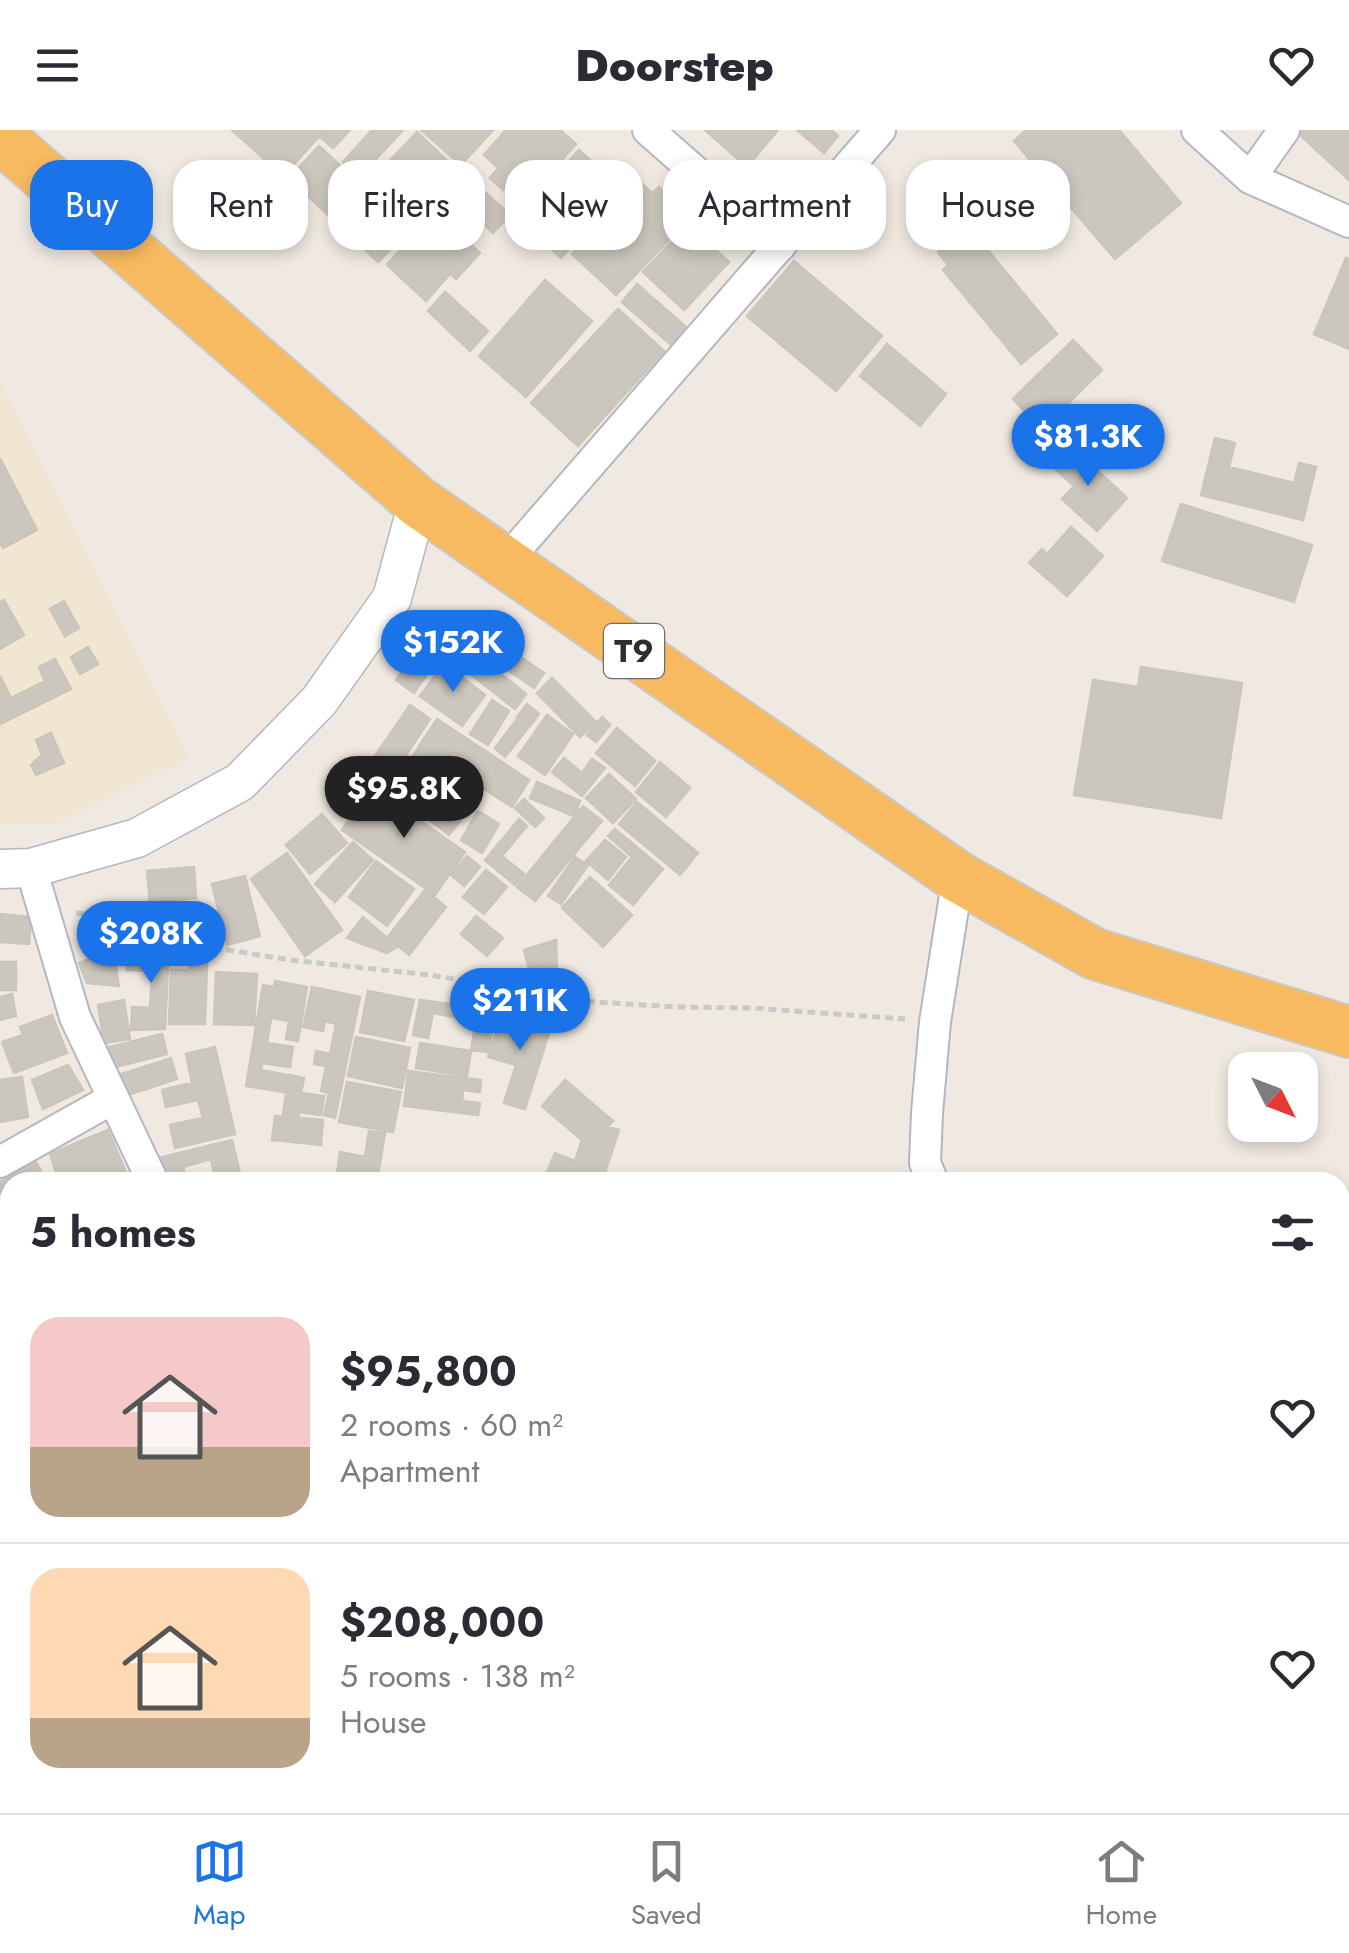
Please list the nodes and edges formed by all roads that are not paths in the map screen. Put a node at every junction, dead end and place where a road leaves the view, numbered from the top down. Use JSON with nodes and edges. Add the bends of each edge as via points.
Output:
{"nodes":[{"id":1,"x":648,"y":130,"type":"edge"},
{"id":2,"x":880,"y":130,"type":"edge"},
{"id":3,"x":1196,"y":130,"type":"edge"},
{"id":4,"x":1284,"y":130,"type":"edge"},
{"id":5,"x":0,"y":137,"type":"edge"},
{"id":6,"x":682,"y":160,"type":"edge"},
{"id":7,"x":854,"y":160,"type":"edge"},
{"id":8,"x":1250,"y":178,"type":"junction"},
{"id":9,"x":1349,"y":222,"type":"edge"},
{"id":10,"x":777,"y":250,"type":"edge"},
{"id":11,"x":418,"y":502,"type":"junction"},
{"id":12,"x":506,"y":562,"type":"junction"},
{"id":13,"x":15,"y":868,"type":"edge"},
{"id":14,"x":958,"y":877,"type":"junction"},
{"id":15,"x":1349,"y":1032,"type":"edge"},
{"id":16,"x":112,"y":1100,"type":"junction"},
{"id":17,"x":0,"y":1162,"type":"edge"},
{"id":18,"x":149,"y":1172,"type":"edge"},
{"id":19,"x":929,"y":1172,"type":"edge"}],
"edges":[{"from":1,"to":6,"type":"street"},
{"from":2,"to":7,"type":"street"},
{"from":3,"to":8,"type":"street"},
{"from":4,"to":8,"type":"street"},
{"from":5,"to":11,"type":"highway","number":"T9"},
{"from":8,"to":9,"type":"street"},
{"from":10,"to":12,"type":"street"},
{"from":11,"to":12,"type":"highway","number":"T9"},
{"from":11,"to":13,"type":"street","via":[[392,598],[320,701],[240,782],[137,838]]},
{"from":12,"to":14,"type":"highway","number":"T9"},
{"from":13,"to":16,"type":"street"},
{"from":14,"to":15,"type":"highway","number":"T9","via":[[1095,954]]},
{"from":14,"to":19,"type":"street","via":[[935,1022]]},
{"from":16,"to":17,"type":"street"},
{"from":16,"to":18,"type":"street"}]}
